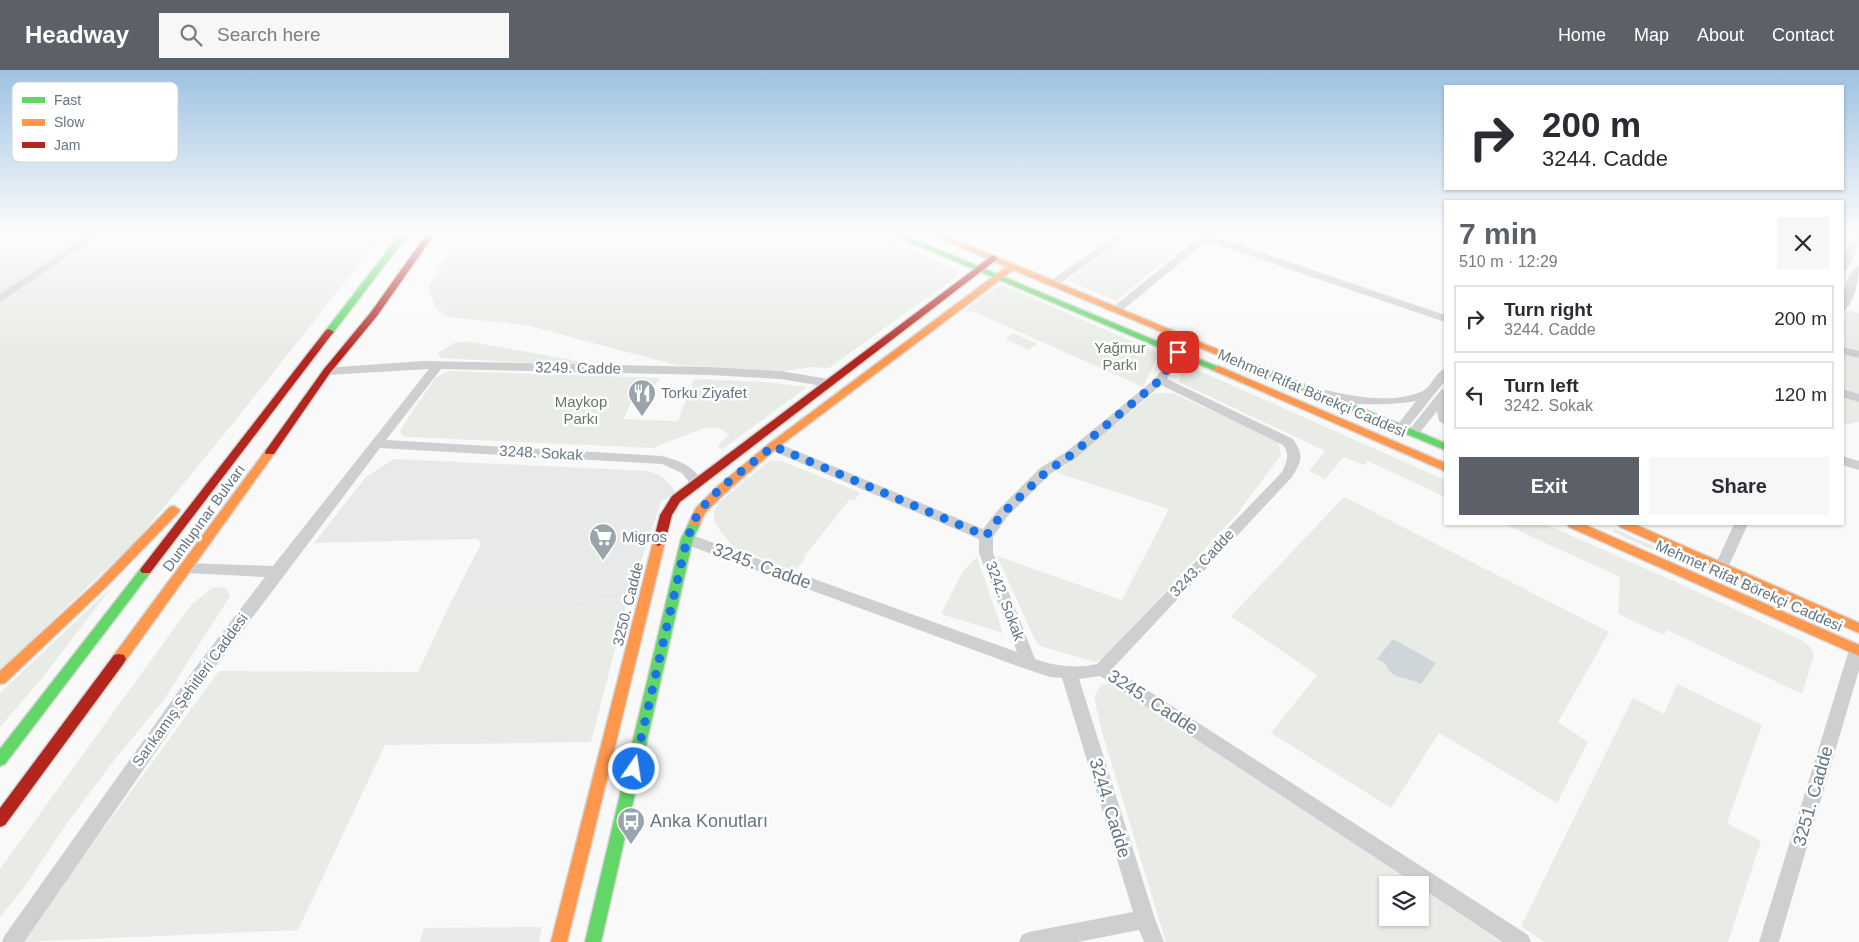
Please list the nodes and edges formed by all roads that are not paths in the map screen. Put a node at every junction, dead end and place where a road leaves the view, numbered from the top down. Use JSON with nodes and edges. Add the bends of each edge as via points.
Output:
{"nodes":[{"id":1,"x":40,"y":273,"type":"edge"},
{"id":2,"x":368,"y":273,"type":"edge"},
{"id":3,"x":375,"y":273,"type":"edge"},
{"id":4,"x":403,"y":273,"type":"edge"},
{"id":5,"x":972,"y":273,"type":"edge"},
{"id":6,"x":988,"y":273,"type":"edge"},
{"id":7,"x":1004,"y":273,"type":"edge"},
{"id":8,"x":1029,"y":273,"type":"edge"},
{"id":9,"x":1069,"y":273,"type":"edge"},
{"id":10,"x":1162,"y":273,"type":"edge"},
{"id":11,"x":1313,"y":273,"type":"edge"},
{"id":12,"x":1857,"y":273,"type":"edge"},
{"id":13,"x":998,"y":277,"type":"junction"},
{"id":14,"x":413,"y":278,"type":"dead end"},
{"id":15,"x":1054,"y":283,"type":"junction"},
{"id":16,"x":0,"y":300,"type":"edge"},
{"id":17,"x":1844,"y":304,"type":"edge"},
{"id":18,"x":1116,"y":310,"type":"junction"},
{"id":19,"x":344,"y":313,"type":"junction"},
{"id":20,"x":374,"y":314,"type":"junction"},
{"id":21,"x":1444,"y":320,"type":"edge"},
{"id":22,"x":1844,"y":351,"type":"edge"},
{"id":23,"x":1178,"y":352,"type":"junction"},
{"id":24,"x":1859,"y":355,"type":"edge"},
{"id":25,"x":438,"y":365,"type":"junction"},
{"id":26,"x":328,"y":371,"type":"junction"},
{"id":27,"x":1444,"y":374,"type":"edge"},
{"id":28,"x":1160,"y":380,"type":"junction"},
{"id":29,"x":828,"y":383,"type":"junction"},
{"id":30,"x":1300,"y":387,"type":"junction"},
{"id":31,"x":1430,"y":392,"type":"junction"},
{"id":32,"x":281,"y":394,"type":"junction"},
{"id":33,"x":1844,"y":394,"type":"edge"},
{"id":34,"x":1444,"y":395,"type":"edge"},
{"id":35,"x":1859,"y":398,"type":"edge"},
{"id":36,"x":1444,"y":416,"type":"edge"},
{"id":37,"x":1407,"y":431,"type":"junction"},
{"id":38,"x":756,"y":438,"type":"junction"},
{"id":39,"x":1389,"y":442,"type":"junction"},
{"id":40,"x":376,"y":444,"type":"junction"},
{"id":41,"x":773,"y":446,"type":"junction"},
{"id":42,"x":1444,"y":447,"type":"edge"},
{"id":43,"x":1402,"y":448,"type":"junction"},
{"id":44,"x":222,"y":452,"type":"dead end"},
{"id":45,"x":1844,"y":461,"type":"edge"},
{"id":46,"x":1859,"y":466,"type":"edge"},
{"id":47,"x":1444,"y":467,"type":"edge"},
{"id":48,"x":697,"y":483,"type":"junction"},
{"id":49,"x":716,"y":495,"type":"junction"},
{"id":50,"x":182,"y":501,"type":"dead end"},
{"id":51,"x":1575,"y":525,"type":"edge"},
{"id":52,"x":1626,"y":525,"type":"edge"},
{"id":53,"x":1741,"y":525,"type":"edge"},
{"id":54,"x":986,"y":536,"type":"junction"},
{"id":55,"x":687,"y":539,"type":"junction"},
{"id":56,"x":1722,"y":566,"type":"junction"},
{"id":57,"x":187,"y":568,"type":"junction"},
{"id":58,"x":277,"y":572,"type":"junction"},
{"id":59,"x":1859,"y":628,"type":"edge"},
{"id":60,"x":1858,"y":648,"type":"edge"},
{"id":61,"x":1030,"y":664,"type":"junction"},
{"id":62,"x":1102,"y":669,"type":"junction"},
{"id":63,"x":1069,"y":673,"type":"junction"},
{"id":64,"x":0,"y":679,"type":"edge"},
{"id":65,"x":0,"y":760,"type":"edge"},
{"id":66,"x":0,"y":820,"type":"edge"},
{"id":67,"x":1145,"y":919,"type":"junction"},
{"id":68,"x":12,"y":942,"type":"edge"},
{"id":69,"x":559,"y":942,"type":"edge"},
{"id":70,"x":593,"y":942,"type":"edge"},
{"id":71,"x":1029,"y":942,"type":"edge"},
{"id":72,"x":1154,"y":942,"type":"edge"},
{"id":73,"x":1521,"y":942,"type":"edge"},
{"id":74,"x":1769,"y":942,"type":"edge"}],
"edges":[{"from":1,"to":16,"type":"street"},
{"from":2,"to":19,"type":"main road"},
{"from":3,"to":19,"type":"main road","name":"Dumlupınar Bulvarı"},
{"from":4,"to":20,"type":"main road","name":"Dumlupınar Bulvarı"},
{"from":5,"to":29,"type":"main road","name":"3250. Cadde"},
{"from":6,"to":13,"type":"main road","name":"Mehmet Rifat Börekçi Caddesi"},
{"from":7,"to":13,"type":"main road"},
{"from":8,"to":15,"type":"main road","name":"Mehmet Rifat Börekçi Caddesi"},
{"from":9,"to":15,"type":"street"},
{"from":10,"to":18,"type":"street"},
{"from":11,"to":21,"type":"street"},
{"from":12,"to":17,"type":"street"},
{"from":13,"to":23,"type":"main road","name":"Mehmet Rifat Börekçi Caddesi"},
{"from":13,"to":41,"type":"main road"},
{"from":14,"to":20,"type":"main road","via":[[400,295]]},
{"from":15,"to":18,"type":"main road","name":"Mehmet Rifat Börekçi Caddesi"},
{"from":18,"to":30,"type":"main road","name":"Mehmet Rifat Börekçi Caddesi"},
{"from":19,"to":32,"type":"main road","name":"Dumlupınar Bulvarı"},
{"from":20,"to":26,"type":"main road","name":"Dumlupınar Bulvarı"},
{"from":22,"to":24,"type":"street"},
{"from":23,"to":28,"type":"street"},
{"from":23,"to":39,"type":"main road","name":"Mehmet Rifat Börekçi Caddesi"},
{"from":25,"to":26,"type":"street","name":"3249. Cadde"},
{"from":25,"to":29,"type":"street","name":"3249. Cadde","via":[[727,372],[781,375]]},
{"from":25,"to":40,"type":"street","name":"Sarıkamış Şehitleri Caddesi"},
{"from":26,"to":57,"type":"main road","name":"Dumlupınar Bulvarı"},
{"from":27,"to":31,"type":"street"},
{"from":28,"to":54,"type":"street","via":[[1046,472],[1002,514]]},
{"from":28,"to":62,"type":"street","name":"3243. Cadde","via":[[1282,439],[1292,446],[1296,454],[1286,474]]},
{"from":29,"to":38,"type":"main road","name":"3250. Cadde"},
{"from":30,"to":31,"type":"street","via":[[1342,398],[1387,402],[1410,400]]},
{"from":30,"to":37,"type":"main road","name":"Mehmet Rifat Börekçi Caddesi"},
{"from":31,"to":37,"type":"street"},
{"from":32,"to":44,"type":"main road"},
{"from":32,"to":65,"type":"main road","name":"Dumlupınar Bulvarı"},
{"from":33,"to":35,"type":"street"},
{"from":34,"to":36,"type":"street"},
{"from":34,"to":37,"type":"street"},
{"from":37,"to":39,"type":"main road"},
{"from":37,"to":42,"type":"main road","name":"Mehmet Rifat Börekçi Caddesi"},
{"from":37,"to":43,"type":"main road"},
{"from":38,"to":41,"type":"main road"},
{"from":38,"to":48,"type":"main road","name":"3250. Cadde"},
{"from":39,"to":43,"type":"main road","name":"Mehmet Rifat Börekçi Caddesi"},
{"from":40,"to":48,"type":"street","name":"3248. Sokak","via":[[662,460],[685,468]]},
{"from":40,"to":58,"type":"street","name":"Sarıkamış Şehitleri Caddesi"},
{"from":41,"to":49,"type":"main road"},
{"from":41,"to":54,"type":"street"},
{"from":43,"to":47,"type":"main road","name":"Mehmet Rifat Börekçi Caddesi"},
{"from":45,"to":46,"type":"street"},
{"from":48,"to":49,"type":"main road"},
{"from":48,"to":69,"type":"main road","name":"3250. Cadde","via":[[676,499],[666,515]]},
{"from":49,"to":55,"type":"main road","via":[[700,511]]},
{"from":50,"to":64,"type":"main road","via":[[102,584]]},
{"from":51,"to":60,"type":"main road","name":"Mehmet Rifat Börekçi Caddesi"},
{"from":52,"to":56,"type":"main road","name":"Mehmet Rifat Börekçi Caddesi"},
{"from":53,"to":56,"type":"street"},
{"from":54,"to":61,"type":"street","name":"3242. Sokak","via":[[986,553]]},
{"from":55,"to":61,"type":"street","name":"3245. Cadde"},
{"from":55,"to":70,"type":"main road"},
{"from":56,"to":59,"type":"main road","name":"Mehmet Rifat Börekçi Caddesi"},
{"from":57,"to":58,"type":"street"},
{"from":57,"to":66,"type":"main road","name":"Dumlupınar Bulvarı"},
{"from":58,"to":68,"type":"street","name":"Sarıkamış Şehitleri Caddesi","via":[[201,673]]},
{"from":60,"to":74,"type":"street","name":"3251. Cadde"},
{"from":61,"to":63,"type":"street","name":"3245. Cadde"},
{"from":62,"to":63,"type":"street","name":"3245. Cadde"},
{"from":62,"to":73,"type":"street","name":"3245. Cadde"},
{"from":63,"to":67,"type":"street","name":"3244. Cadde"},
{"from":67,"to":71,"type":"street"},
{"from":67,"to":72,"type":"street","name":"3244. Cadde"}]}
